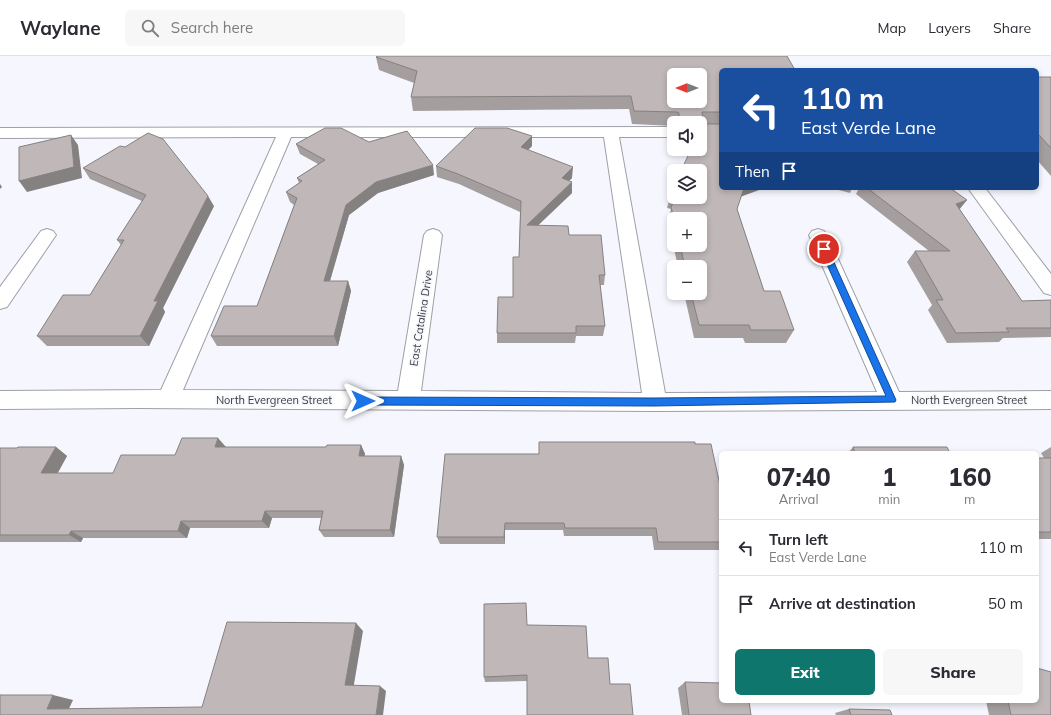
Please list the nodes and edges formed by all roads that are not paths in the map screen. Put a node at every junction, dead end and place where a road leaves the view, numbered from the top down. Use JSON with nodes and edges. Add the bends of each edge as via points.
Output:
{"nodes":[{"id":1,"x":286,"y":132,"type":"junction"},
{"id":2,"x":611,"y":132,"type":"junction"},
{"id":3,"x":667,"y":132,"type":"edge"},
{"id":4,"x":0,"y":133,"type":"edge"},
{"id":5,"x":978,"y":190,"type":"edge"},
{"id":6,"x":47,"y":235,"type":"dead end"},
{"id":7,"x":433,"y":235,"type":"dead end"},
{"id":8,"x":818,"y":235,"type":"dead end"},
{"id":9,"x":1051,"y":288,"type":"edge"},
{"id":10,"x":0,"y":302,"type":"edge"},
{"id":11,"x":168,"y":399,"type":"junction"},
{"id":12,"x":0,"y":400,"type":"edge"},
{"id":13,"x":892,"y":400,"type":"junction"},
{"id":14,"x":1051,"y":400,"type":"edge"},
{"id":15,"x":408,"y":401,"type":"junction"},
{"id":16,"x":654,"y":402,"type":"junction"}],
"edges":[{"from":1,"to":2,"type":"street"},
{"from":1,"to":4,"type":"street"},
{"from":1,"to":11,"type":"street"},
{"from":2,"to":3,"type":"street"},
{"from":2,"to":16,"type":"street"},
{"from":5,"to":9,"type":"street"},
{"from":6,"to":10,"type":"street"},
{"from":7,"to":15,"type":"street","name":"East Catalina Drive"},
{"from":8,"to":13,"type":"street"},
{"from":11,"to":12,"type":"street","name":"North Evergreen Street"},
{"from":11,"to":15,"type":"street","name":"North Evergreen Street"},
{"from":13,"to":14,"type":"street","name":"North Evergreen Street"},
{"from":13,"to":16,"type":"street","name":"North Evergreen Street"},
{"from":15,"to":16,"type":"street","name":"North Evergreen Street"}]}
